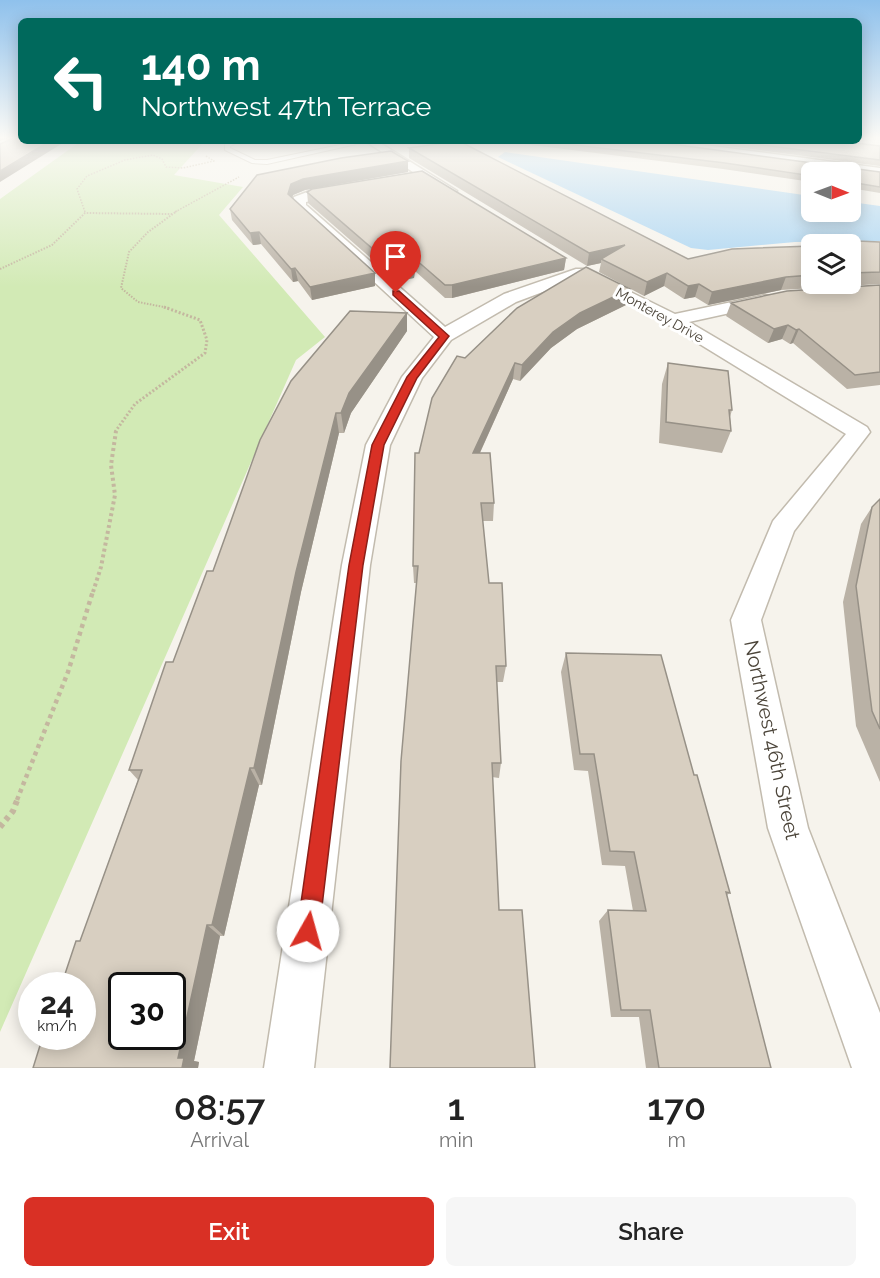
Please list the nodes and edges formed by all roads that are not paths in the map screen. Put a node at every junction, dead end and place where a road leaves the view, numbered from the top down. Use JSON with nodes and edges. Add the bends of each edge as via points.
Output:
{"nodes":[{"id":1,"x":351,"y":188,"type":"edge"},
{"id":2,"x":447,"y":188,"type":"edge"},
{"id":3,"x":465,"y":199,"type":"edge"},
{"id":4,"x":781,"y":297,"type":"edge"},
{"id":5,"x":673,"y":320,"type":"junction"},
{"id":6,"x":444,"y":336,"type":"junction"},
{"id":7,"x":870,"y":430,"type":"edge"},
{"id":8,"x":290,"y":1068,"type":"edge"},
{"id":9,"x":877,"y":1068,"type":"edge"}],
"edges":[{"from":1,"to":6,"type":"street","via":[[310,195],[299,200],[299,206]]},
{"from":2,"to":3,"type":"street"},
{"from":4,"to":5,"type":"street"},
{"from":5,"to":6,"type":"street","name":"Monterey Drive","via":[[572,266]]},
{"from":5,"to":7,"type":"street","name":"Monterey Drive"},
{"from":6,"to":8,"type":"street","via":[[412,377],[378,445],[356,565]]},
{"from":7,"to":9,"type":"street","name":"Northwest 46th Street","via":[[782,528],[746,620],[788,828]]}]}
